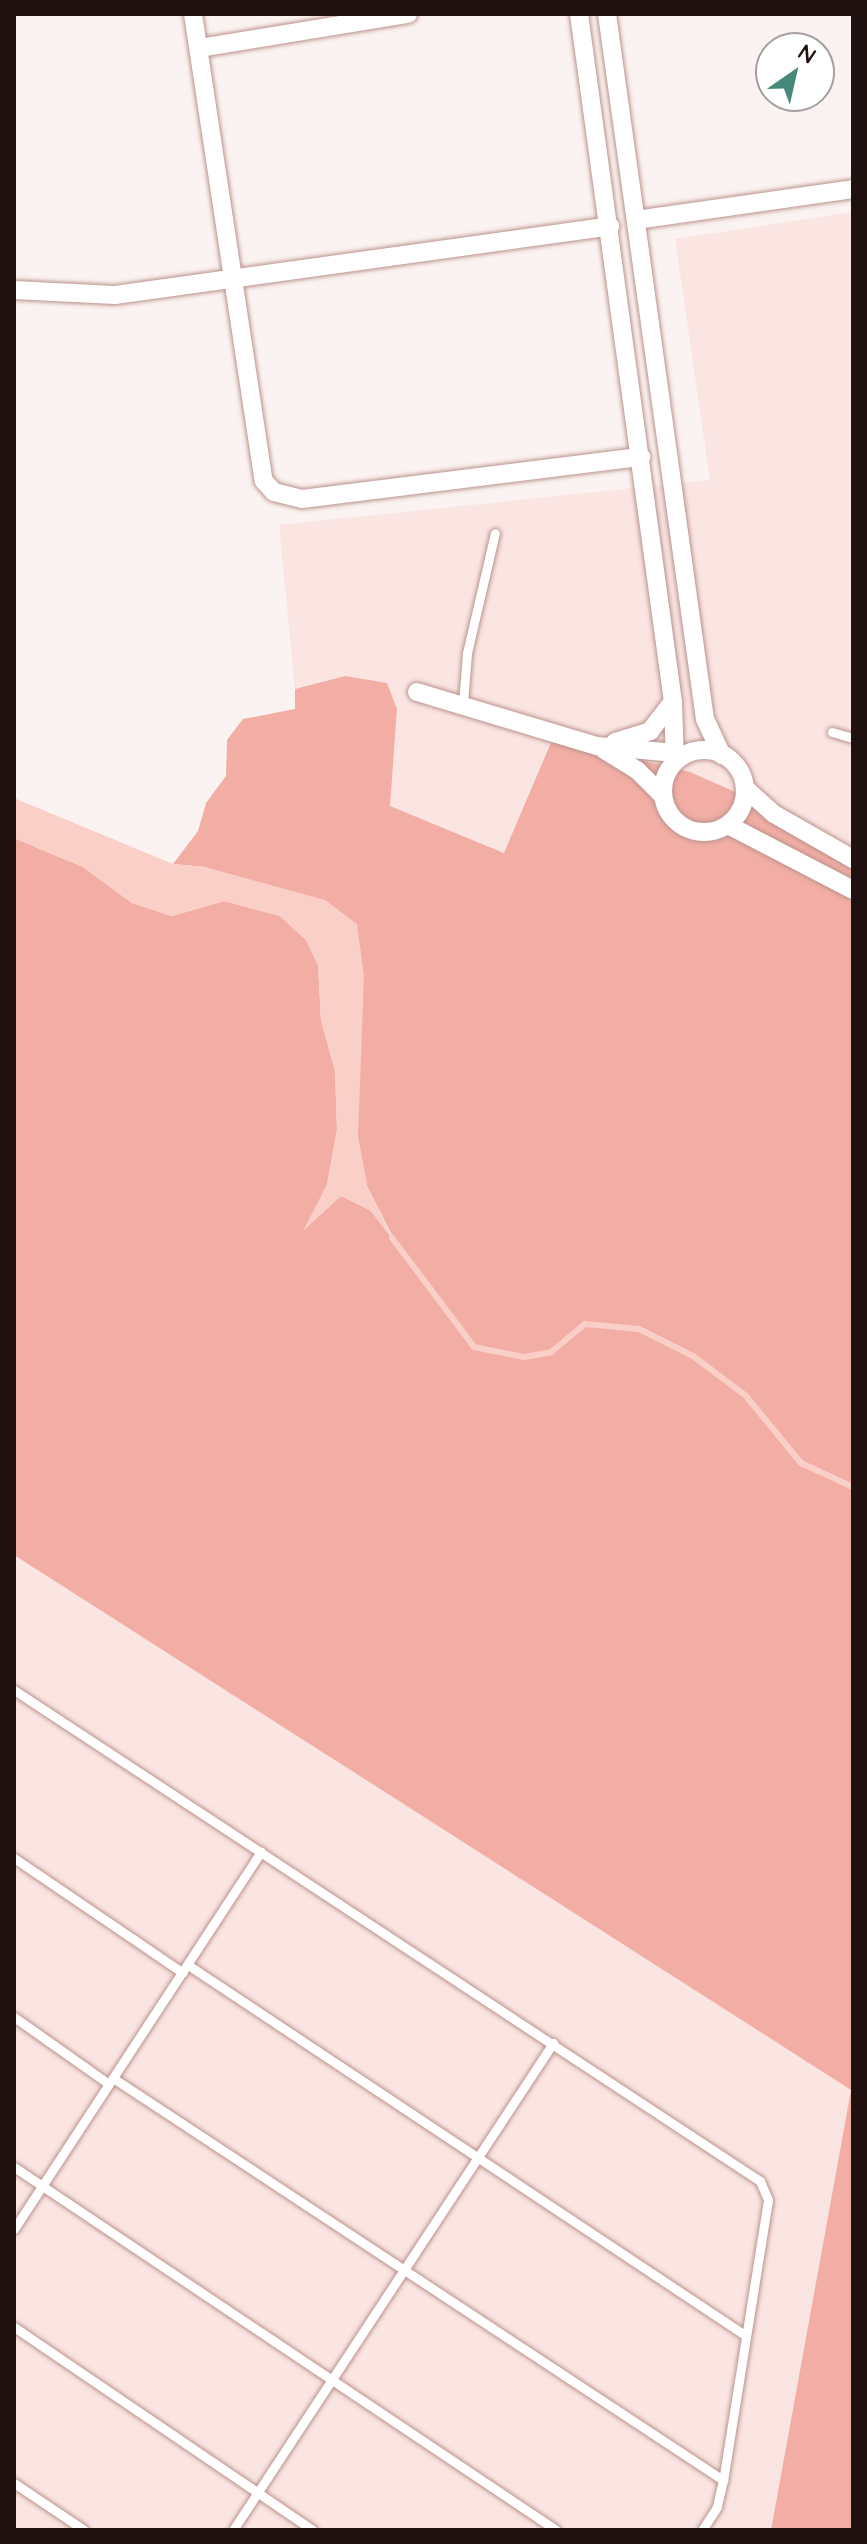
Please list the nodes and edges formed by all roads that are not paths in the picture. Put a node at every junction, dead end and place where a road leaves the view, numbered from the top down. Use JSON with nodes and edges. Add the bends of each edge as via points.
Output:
{"nodes":[{"id":1,"x":193,"y":14,"type":"edge"},
{"id":2,"x":408,"y":14,"type":"edge"},
{"id":3,"x":579,"y":14,"type":"edge"},
{"id":4,"x":607,"y":14,"type":"edge"},
{"id":5,"x":200,"y":48,"type":"junction"},
{"id":6,"x":853,"y":189,"type":"edge"},
{"id":7,"x":636,"y":220,"type":"junction"},
{"id":8,"x":610,"y":226,"type":"junction"},
{"id":9,"x":232,"y":278,"type":"junction"},
{"id":10,"x":14,"y":290,"type":"edge"},
{"id":11,"x":641,"y":457,"type":"junction"},
{"id":12,"x":495,"y":533,"type":"dead end"},
{"id":13,"x":417,"y":692,"type":"dead end"},
{"id":14,"x":673,"y":702,"type":"junction"},
{"id":15,"x":463,"y":703,"type":"junction"},
{"id":16,"x":832,"y":732,"type":"dead end"},
{"id":17,"x":853,"y":738,"type":"edge"},
{"id":18,"x":597,"y":746,"type":"junction"},
{"id":19,"x":722,"y":755,"type":"junction"},
{"id":20,"x":676,"y":757,"type":"junction"},
{"id":21,"x":745,"y":788,"type":"junction"},
{"id":22,"x":663,"y":796,"type":"junction"},
{"id":23,"x":728,"y":825,"type":"junction"},
{"id":24,"x":853,"y":859,"type":"edge"},
{"id":25,"x":853,"y":890,"type":"edge"},
{"id":26,"x":14,"y":1690,"type":"edge"},
{"id":27,"x":261,"y":1852,"type":"junction"},
{"id":28,"x":14,"y":1858,"type":"edge"},
{"id":29,"x":186,"y":1969,"type":"junction"},
{"id":30,"x":14,"y":2017,"type":"edge"},
{"id":31,"x":553,"y":2043,"type":"junction"},
{"id":32,"x":111,"y":2081,"type":"junction"},
{"id":33,"x":478,"y":2156,"type":"junction"},
{"id":34,"x":14,"y":2167,"type":"edge"},
{"id":35,"x":42,"y":2186,"type":"junction"},
{"id":36,"x":14,"y":2229,"type":"edge"},
{"id":37,"x":402,"y":2270,"type":"junction"},
{"id":38,"x":14,"y":2327,"type":"edge"},
{"id":39,"x":745,"y":2335,"type":"junction"},
{"id":40,"x":329,"y":2378,"type":"junction"},
{"id":41,"x":723,"y":2480,"type":"junction"},
{"id":42,"x":14,"y":2483,"type":"edge"},
{"id":43,"x":257,"y":2493,"type":"junction"},
{"id":44,"x":84,"y":2530,"type":"edge"},
{"id":45,"x":233,"y":2530,"type":"edge"},
{"id":46,"x":313,"y":2530,"type":"edge"},
{"id":47,"x":556,"y":2530,"type":"edge"},
{"id":48,"x":702,"y":2530,"type":"edge"}],
"edges":[{"from":1,"to":5,"type":"street"},
{"from":2,"to":5,"type":"street"},
{"from":3,"to":8,"type":"street"},
{"from":4,"to":7,"type":"street"},
{"from":5,"to":9,"type":"street"},
{"from":6,"to":7,"type":"street"},
{"from":7,"to":19,"type":"street","via":[[705,719]]},
{"from":8,"to":9,"type":"street"},
{"from":8,"to":11,"type":"street"},
{"from":9,"to":10,"type":"street","via":[[115,295]]},
{"from":9,"to":11,"type":"street","via":[[264,481],[285,498]]},
{"from":11,"to":14,"type":"street"},
{"from":12,"to":15,"type":"lane","via":[[467,653]]},
{"from":13,"to":15,"type":"street"},
{"from":14,"to":18,"type":"street","via":[[650,731]]},
{"from":14,"to":20,"type":"street"},
{"from":15,"to":18,"type":"street"},
{"from":16,"to":17,"type":"lane"},
{"from":18,"to":20,"type":"street"},
{"from":18,"to":22,"type":"street","via":[[637,770]]},
{"from":19,"to":20,"type":"street","via":[[697,751]]},
{"from":19,"to":21,"type":"street","via":[[740,772]]},
{"from":20,"to":22,"type":"street"},
{"from":21,"to":23,"type":"street","via":[[739,812]]},
{"from":21,"to":24,"type":"street","via":[[774,814]]},
{"from":22,"to":23,"type":"street","via":[[674,819],[688,829],[704,832]]},
{"from":23,"to":25,"type":"street"},
{"from":26,"to":27,"type":"lane"},
{"from":27,"to":29,"type":"lane"},
{"from":27,"to":31,"type":"lane"},
{"from":28,"to":29,"type":"lane"},
{"from":29,"to":32,"type":"lane"},
{"from":29,"to":33,"type":"lane"},
{"from":30,"to":32,"type":"lane"},
{"from":31,"to":33,"type":"lane"},
{"from":31,"to":39,"type":"lane","via":[[760,2181],[768,2200]]},
{"from":32,"to":35,"type":"lane"},
{"from":32,"to":37,"type":"lane"},
{"from":33,"to":37,"type":"lane"},
{"from":33,"to":39,"type":"lane"},
{"from":34,"to":35,"type":"lane"},
{"from":35,"to":36,"type":"lane"},
{"from":35,"to":40,"type":"lane"},
{"from":37,"to":40,"type":"lane"},
{"from":37,"to":41,"type":"lane"},
{"from":38,"to":43,"type":"lane"},
{"from":39,"to":41,"type":"lane"},
{"from":40,"to":43,"type":"lane"},
{"from":40,"to":47,"type":"lane"},
{"from":41,"to":48,"type":"lane","via":[[717,2507]]},
{"from":42,"to":44,"type":"lane"},
{"from":43,"to":45,"type":"lane"},
{"from":43,"to":46,"type":"lane"}]}
